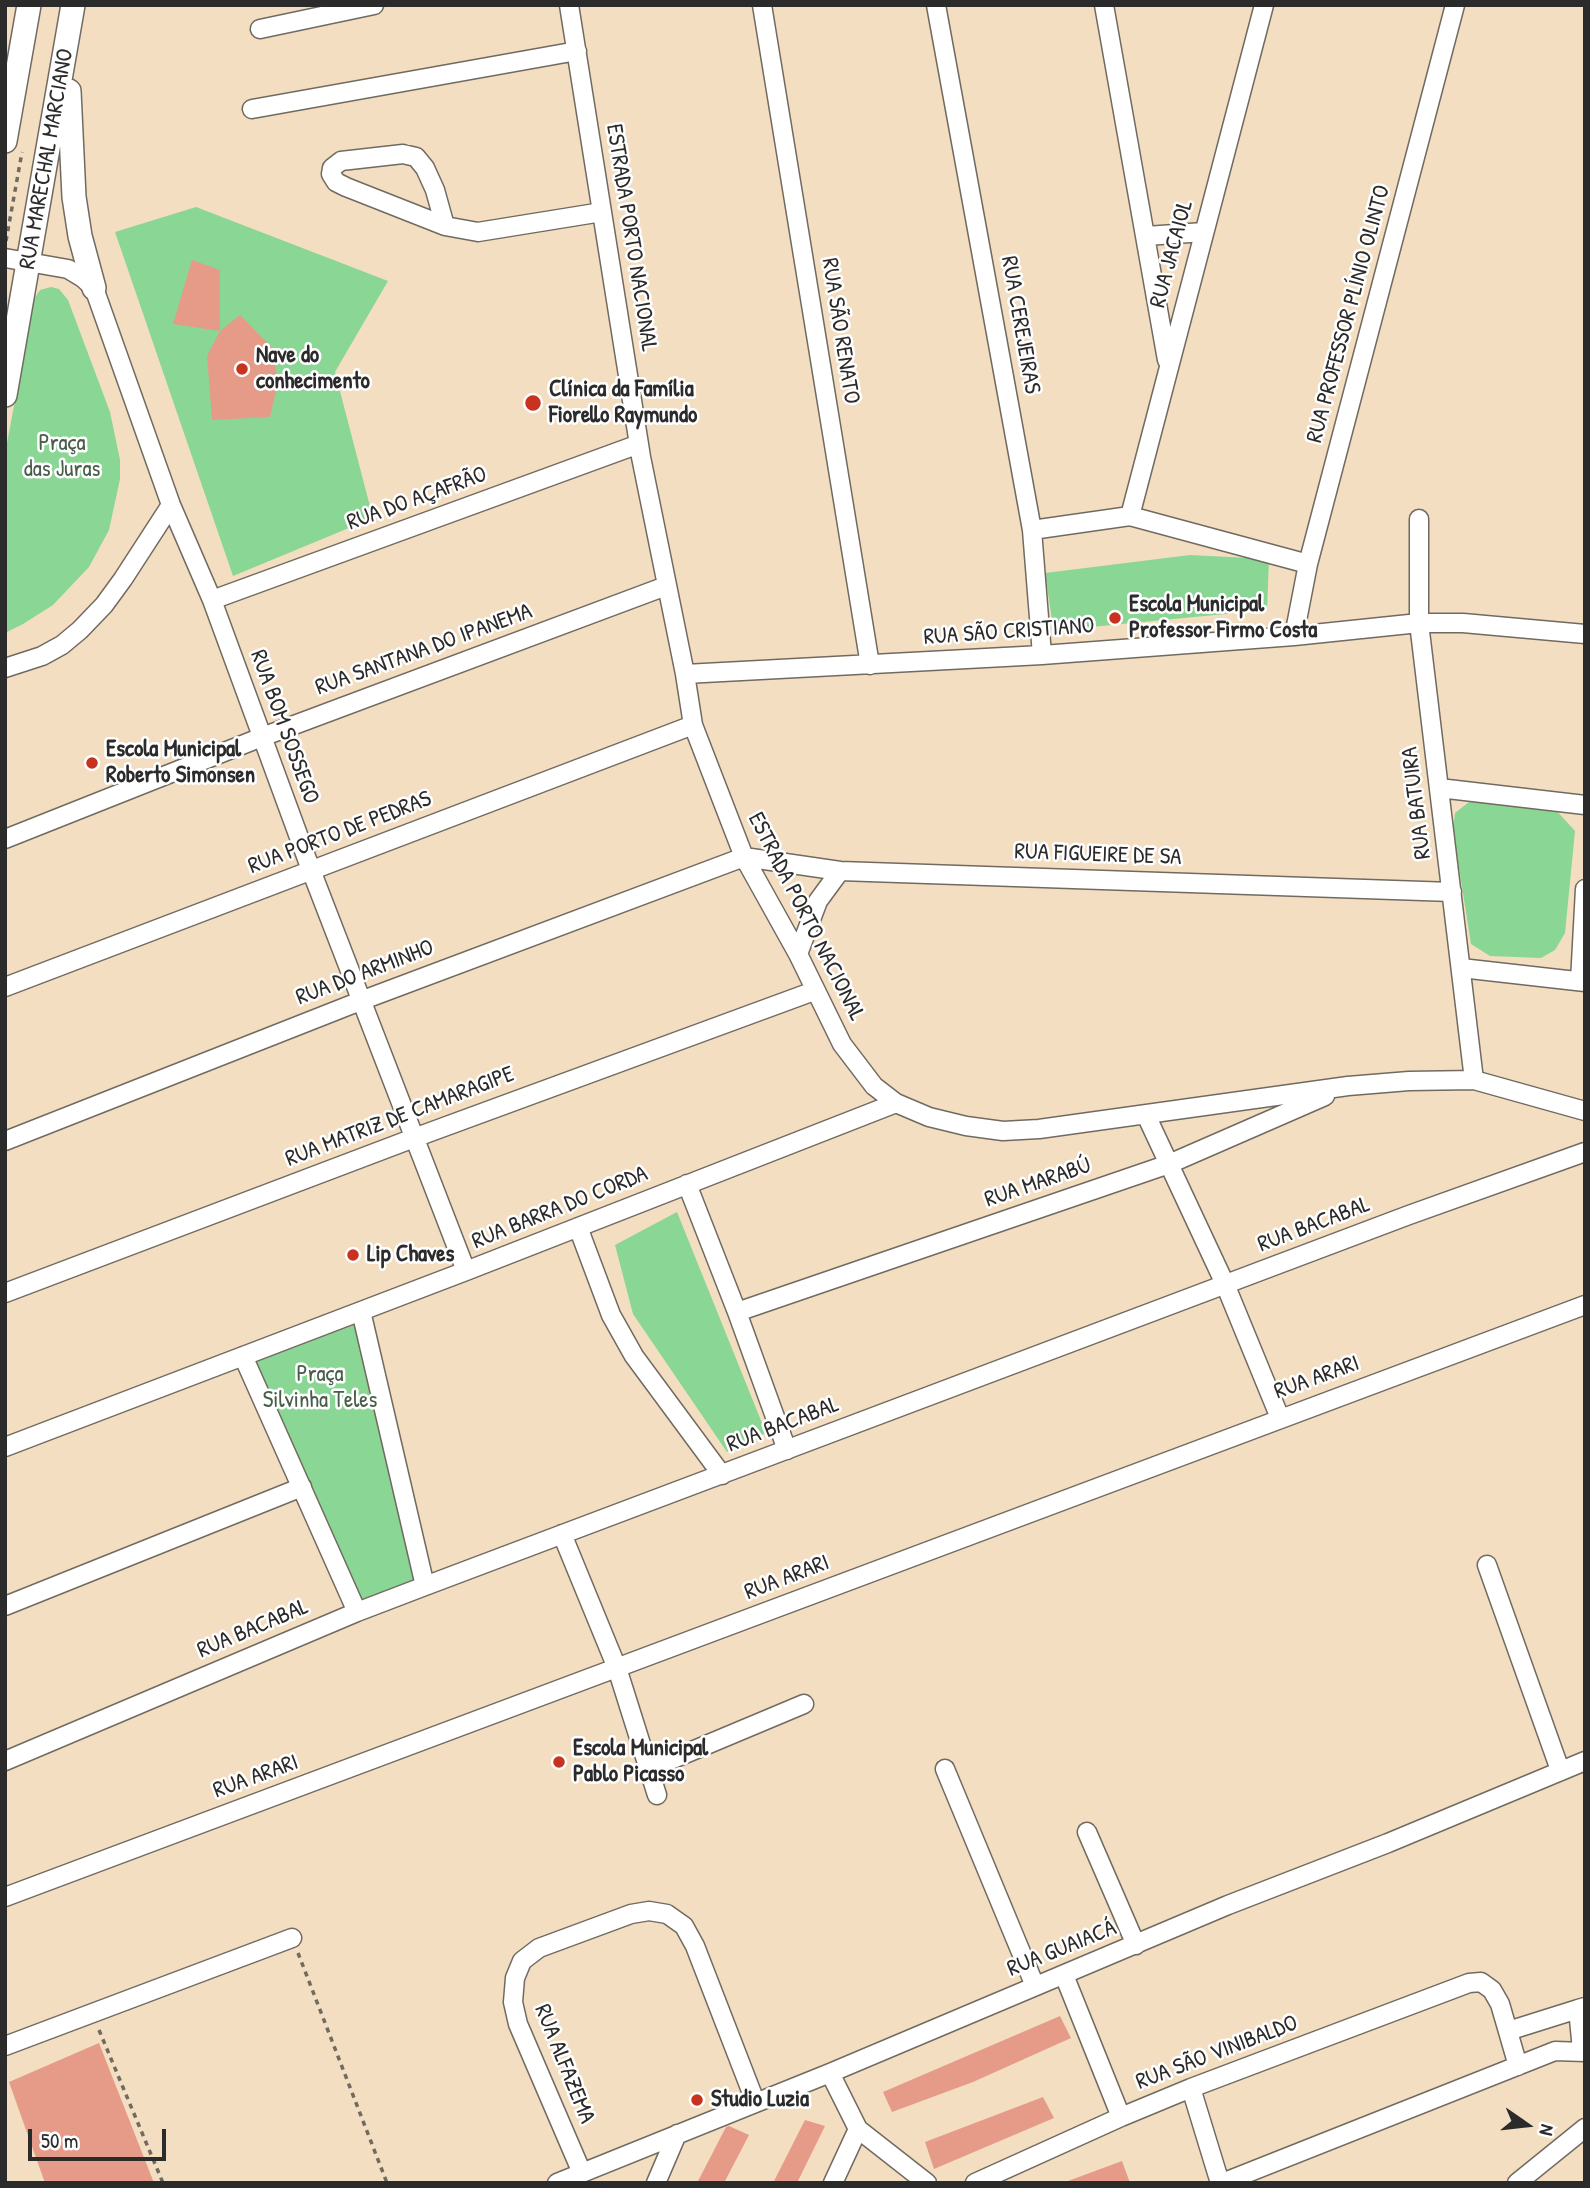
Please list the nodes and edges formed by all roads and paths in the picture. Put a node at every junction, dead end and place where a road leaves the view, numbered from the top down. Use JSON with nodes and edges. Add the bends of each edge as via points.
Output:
{"nodes":[{"id":1,"x":29,"y":5,"type":"edge"},
{"id":2,"x":73,"y":5,"type":"edge"},
{"id":3,"x":374,"y":5,"type":"edge"},
{"id":4,"x":569,"y":5,"type":"edge"},
{"id":5,"x":762,"y":5,"type":"edge"},
{"id":6,"x":936,"y":5,"type":"edge"},
{"id":7,"x":1104,"y":5,"type":"edge"},
{"id":8,"x":1264,"y":5,"type":"edge"},
{"id":9,"x":1455,"y":5,"type":"edge"},
{"id":10,"x":260,"y":29,"type":"dead end"},
{"id":11,"x":69,"y":31,"type":"junction"},
{"id":12,"x":577,"y":51,"type":"junction"},
{"id":13,"x":252,"y":109,"type":"dead end"},
{"id":14,"x":5,"y":141,"type":"edge"},
{"id":15,"x":602,"y":212,"type":"junction"},
{"id":16,"x":445,"y":226,"type":"junction"},
{"id":17,"x":1204,"y":232,"type":"junction"},
{"id":18,"x":1146,"y":236,"type":"junction"},
{"id":19,"x":5,"y":258,"type":"edge"},
{"id":20,"x":29,"y":261,"type":"junction"},
{"id":21,"x":94,"y":288,"type":"junction"},
{"id":22,"x":1168,"y":366,"type":"junction"},
{"id":23,"x":5,"y":395,"type":"edge"},
{"id":24,"x":639,"y":444,"type":"junction"},
{"id":25,"x":171,"y":505,"type":"junction"},
{"id":26,"x":1129,"y":516,"type":"junction"},
{"id":27,"x":1419,"y":519,"type":"dead end"},
{"id":28,"x":1032,"y":530,"type":"junction"},
{"id":29,"x":1308,"y":564,"type":"junction"},
{"id":30,"x":666,"y":586,"type":"junction"},
{"id":31,"x":212,"y":600,"type":"junction"},
{"id":32,"x":1419,"y":623,"type":"junction"},
{"id":33,"x":1585,"y":635,"type":"edge"},
{"id":34,"x":1294,"y":636,"type":"junction"},
{"id":35,"x":1042,"y":655,"type":"junction"},
{"id":36,"x":870,"y":665,"type":"junction"},
{"id":37,"x":5,"y":668,"type":"edge"},
{"id":38,"x":685,"y":674,"type":"junction"},
{"id":39,"x":693,"y":725,"type":"junction"},
{"id":40,"x":262,"y":737,"type":"junction"},
{"id":41,"x":1439,"y":788,"type":"junction"},
{"id":42,"x":1585,"y":805,"type":"edge"},
{"id":43,"x":5,"y":839,"type":"edge"},
{"id":44,"x":744,"y":857,"type":"junction"},
{"id":45,"x":311,"y":870,"type":"junction"},
{"id":46,"x":840,"y":871,"type":"junction"},
{"id":47,"x":1585,"y":889,"type":"edge"},
{"id":48,"x":1452,"y":892,"type":"junction"},
{"id":49,"x":798,"y":954,"type":"junction"},
{"id":50,"x":1461,"y":968,"type":"junction"},
{"id":51,"x":1582,"y":981,"type":"edge"},
{"id":52,"x":5,"y":987,"type":"edge"},
{"id":53,"x":814,"y":991,"type":"junction"},
{"id":54,"x":363,"y":1000,"type":"junction"},
{"id":55,"x":1474,"y":1080,"type":"junction"},
{"id":56,"x":1348,"y":1086,"type":"junction"},
{"id":57,"x":896,"y":1103,"type":"junction"},
{"id":58,"x":1585,"y":1111,"type":"edge"},
{"id":59,"x":1146,"y":1115,"type":"junction"},
{"id":60,"x":414,"y":1138,"type":"junction"},
{"id":61,"x":5,"y":1140,"type":"edge"},
{"id":62,"x":1585,"y":1152,"type":"edge"},
{"id":63,"x":1169,"y":1164,"type":"junction"},
{"id":64,"x":687,"y":1184,"type":"junction"},
{"id":65,"x":578,"y":1227,"type":"junction"},
{"id":66,"x":466,"y":1271,"type":"junction"},
{"id":67,"x":1225,"y":1284,"type":"junction"},
{"id":68,"x":5,"y":1293,"type":"edge"},
{"id":69,"x":1585,"y":1305,"type":"edge"},
{"id":70,"x":361,"y":1311,"type":"junction"},
{"id":71,"x":737,"y":1312,"type":"junction"},
{"id":72,"x":243,"y":1356,"type":"junction"},
{"id":73,"x":1280,"y":1419,"type":"junction"},
{"id":74,"x":5,"y":1447,"type":"edge"},
{"id":75,"x":787,"y":1450,"type":"junction"},
{"id":76,"x":722,"y":1475,"type":"junction"},
{"id":77,"x":302,"y":1487,"type":"junction"},
{"id":78,"x":562,"y":1534,"type":"junction"},
{"id":79,"x":1486,"y":1565,"type":"dead end"},
{"id":80,"x":425,"y":1586,"type":"junction"},
{"id":81,"x":5,"y":1606,"type":"edge"},
{"id":82,"x":358,"y":1612,"type":"junction"},
{"id":83,"x":617,"y":1668,"type":"junction"},
{"id":84,"x":804,"y":1704,"type":"dead end"},
{"id":85,"x":5,"y":1761,"type":"edge"},
{"id":86,"x":1585,"y":1761,"type":"edge"},
{"id":87,"x":649,"y":1769,"type":"junction"},
{"id":88,"x":945,"y":1769,"type":"dead end"},
{"id":89,"x":1560,"y":1770,"type":"junction"},
{"id":90,"x":657,"y":1795,"type":"dead end"},
{"id":91,"x":1087,"y":1832,"type":"dead end"},
{"id":92,"x":5,"y":1897,"type":"edge"},
{"id":93,"x":292,"y":1938,"type":"joint"},
{"id":94,"x":1136,"y":1945,"type":"junction"},
{"id":95,"x":1064,"y":1975,"type":"junction"},
{"id":96,"x":1035,"y":1986,"type":"junction"},
{"id":97,"x":1581,"y":2008,"type":"edge"},
{"id":98,"x":92,"y":2015,"type":"junction"},
{"id":99,"x":1508,"y":2031,"type":"junction"},
{"id":100,"x":5,"y":2046,"type":"edge"},
{"id":101,"x":1583,"y":2051,"type":"edge"},
{"id":102,"x":1518,"y":2066,"type":"junction"},
{"id":103,"x":830,"y":2073,"type":"junction"},
{"id":104,"x":1191,"y":2088,"type":"junction"},
{"id":105,"x":755,"y":2101,"type":"junction"},
{"id":106,"x":1121,"y":2117,"type":"junction"},
{"id":107,"x":858,"y":2129,"type":"junction"},
{"id":108,"x":1585,"y":2129,"type":"edge"},
{"id":109,"x":677,"y":2134,"type":"junction"},
{"id":110,"x":582,"y":2172,"type":"junction"},
{"id":111,"x":163,"y":2183,"type":"edge"},
{"id":112,"x":387,"y":2183,"type":"edge"},
{"id":113,"x":557,"y":2183,"type":"edge"},
{"id":114,"x":656,"y":2183,"type":"edge"},
{"id":115,"x":833,"y":2183,"type":"edge"},
{"id":116,"x":927,"y":2183,"type":"edge"},
{"id":117,"x":975,"y":2183,"type":"edge"},
{"id":118,"x":1221,"y":2183,"type":"edge"},
{"id":119,"x":1517,"y":2183,"type":"edge"}],
"edges":[{"from":1,"to":14,"type":"main road","name":"RUA MARECHAL MARCIANO"},
{"from":2,"to":11,"type":"main road","name":"RUA MARECHAL MARCIANO"},
{"from":3,"to":10,"type":"street"},
{"from":4,"to":12,"type":"street","name":"ESTRADA PORTO NACIONAL"},
{"from":5,"to":36,"type":"street","name":"RUA SÃO RENATO"},
{"from":6,"to":28,"type":"street","name":"RUA CEREJEIRAS"},
{"from":7,"to":18,"type":"street"},
{"from":8,"to":17,"type":"street","name":"RUA JACAIOL"},
{"from":9,"to":29,"type":"street","name":"RUA PROFESSOR PLÍNIO OLINTO"},
{"from":11,"to":20,"type":"main road","name":"RUA MARECHAL MARCIANO"},
{"from":11,"to":21,"type":"main road","via":[[74,197]]},
{"from":12,"to":13,"type":"street"},
{"from":12,"to":15,"type":"street","name":"ESTRADA PORTO NACIONAL"},
{"from":15,"to":16,"type":"street","via":[[478,232]]},
{"from":15,"to":24,"type":"street","name":"ESTRADA PORTO NACIONAL"},
{"from":16,"to":16,"type":"street","via":[[336,182],[332,168],[341,161],[403,154],[416,157],[435,190]]},
{"from":17,"to":18,"type":"street"},
{"from":17,"to":22,"type":"street","name":"RUA JACAIOL"},
{"from":18,"to":22,"type":"street"},
{"from":19,"to":20,"type":"street"},
{"from":20,"to":21,"type":"street","via":[[68,269]]},
{"from":20,"to":23,"type":"main road","name":"RUA MARECHAL MARCIANO"},
{"from":21,"to":25,"type":"street","name":"RUA BOM SOSSEGO"},
{"from":22,"to":26,"type":"street","name":"RUA JACAIOL"},
{"from":24,"to":30,"type":"street","name":"ESTRADA PORTO NACIONAL"},
{"from":24,"to":31,"type":"street","name":"RUA DO AÇAFRÃO"},
{"from":25,"to":31,"type":"street","name":"RUA BOM SOSSEGO"},
{"from":25,"to":37,"type":"street","via":[[123,579],[80,630],[42,656]]},
{"from":26,"to":28,"type":"street"},
{"from":26,"to":29,"type":"street"},
{"from":27,"to":32,"type":"street","name":"RUA BATUIRA"},
{"from":28,"to":35,"type":"street","name":"RUA CEREJEIRAS"},
{"from":29,"to":34,"type":"street","name":"RUA PROFESSOR PLÍNIO OLINTO"},
{"from":30,"to":38,"type":"street","name":"ESTRADA PORTO NACIONAL"},
{"from":30,"to":40,"type":"street","name":"RUA SANTANA DO IPANEMA"},
{"from":31,"to":40,"type":"street","name":"RUA BOM SOSSEGO"},
{"from":32,"to":33,"type":"street","name":"RUA SÃO CRISTIANO"},
{"from":32,"to":34,"type":"street","name":"RUA SÃO CRISTIANO"},
{"from":32,"to":41,"type":"street","name":"RUA BATUIRA"},
{"from":34,"to":35,"type":"street","name":"RUA SÃO CRISTIANO"},
{"from":35,"to":36,"type":"street","name":"RUA SÃO CRISTIANO"},
{"from":36,"to":38,"type":"street","name":"RUA SÃO CRISTIANO"},
{"from":38,"to":39,"type":"street","name":"ESTRADA PORTO NACIONAL"},
{"from":39,"to":44,"type":"street","name":"ESTRADA PORTO NACIONAL"},
{"from":39,"to":45,"type":"street","name":"RUA PORTO DE PEDRAS"},
{"from":40,"to":43,"type":"street","name":"RUA SANTANA DO IPANEMA"},
{"from":40,"to":45,"type":"street","name":"RUA BOM SOSSEGO"},
{"from":41,"to":42,"type":"street"},
{"from":41,"to":48,"type":"street","name":"RUA BATUIRA"},
{"from":44,"to":46,"type":"street","name":"RUA FIGUEIRE DE SA"},
{"from":44,"to":49,"type":"street","name":"ESTRADA PORTO NACIONAL"},
{"from":44,"to":54,"type":"street","name":"RUA DO ARMINHO"},
{"from":45,"to":52,"type":"street","name":"RUA PORTO DE PEDRAS"},
{"from":45,"to":54,"type":"street","name":"RUA BOM SOSSEGO"},
{"from":46,"to":48,"type":"street","name":"RUA FIGUEIRE DE SA"},
{"from":46,"to":49,"type":"street","via":[[818,901]]},
{"from":47,"to":51,"type":"street"},
{"from":48,"to":50,"type":"street","name":"RUA BATUIRA"},
{"from":49,"to":53,"type":"street","name":"ESTRADA PORTO NACIONAL"},
{"from":50,"to":51,"type":"street"},
{"from":50,"to":55,"type":"street","name":"RUA BATUIRA"},
{"from":53,"to":57,"type":"street","name":"ESTRADA PORTO NACIONAL","via":[[842,1044],[874,1086]]},
{"from":53,"to":60,"type":"street","name":"RUA MATRIZ DE CAMARAGIPE"},
{"from":54,"to":60,"type":"street","name":"RUA BOM SOSSEGO"},
{"from":54,"to":61,"type":"street","name":"RUA DO ARMINHO"},
{"from":55,"to":56,"type":"street","name":"ESTRADA PORTO NACIONAL"},
{"from":55,"to":58,"type":"street","name":"ESTRADA PORTO NACIONAL"},
{"from":56,"to":59,"type":"street","name":"ESTRADA PORTO NACIONAL"},
{"from":56,"to":63,"type":"street","name":"RUA MARABÚ"},
{"from":57,"to":59,"type":"street","name":"ESTRADA PORTO NACIONAL","via":[[929,1117],[1003,1131]]},
{"from":57,"to":64,"type":"street","name":"RUA BARRA DO CORDA"},
{"from":59,"to":63,"type":"street"},
{"from":60,"to":66,"type":"street","name":"RUA BOM SOSSEGO"},
{"from":60,"to":68,"type":"street","name":"RUA MATRIZ DE CAMARAGIPE"},
{"from":62,"to":67,"type":"street","name":"RUA BACABAL"},
{"from":63,"to":67,"type":"street"},
{"from":63,"to":71,"type":"street","name":"RUA MARABÚ"},
{"from":64,"to":65,"type":"street","name":"RUA BARRA DO CORDA"},
{"from":64,"to":71,"type":"street"},
{"from":65,"to":66,"type":"street","name":"RUA BARRA DO CORDA"},
{"from":65,"to":76,"type":"street","via":[[611,1315],[634,1356]]},
{"from":66,"to":70,"type":"street","name":"RUA BARRA DO CORDA"},
{"from":67,"to":73,"type":"street"},
{"from":67,"to":75,"type":"street","name":"RUA BACABAL"},
{"from":69,"to":73,"type":"street","name":"RUA ARARI"},
{"from":70,"to":72,"type":"street","name":"RUA BARRA DO CORDA"},
{"from":70,"to":80,"type":"street"},
{"from":71,"to":75,"type":"street"},
{"from":72,"to":74,"type":"street","name":"RUA BARRA DO CORDA"},
{"from":72,"to":77,"type":"street"},
{"from":73,"to":83,"type":"street","name":"RUA ARARI"},
{"from":75,"to":76,"type":"street","name":"RUA BACABAL"},
{"from":76,"to":78,"type":"street","name":"RUA BACABAL"},
{"from":77,"to":81,"type":"street"},
{"from":77,"to":82,"type":"street"},
{"from":78,"to":80,"type":"street","name":"RUA BACABAL"},
{"from":78,"to":83,"type":"street"},
{"from":79,"to":89,"type":"street"},
{"from":80,"to":82,"type":"street","name":"RUA BACABAL"},
{"from":82,"to":85,"type":"street","name":"RUA BACABAL"},
{"from":83,"to":87,"type":"street"},
{"from":83,"to":92,"type":"street","name":"RUA ARARI"},
{"from":84,"to":87,"type":"street"},
{"from":86,"to":89,"type":"street","name":"RUA GUAIACÁ"},
{"from":87,"to":90,"type":"street"},
{"from":88,"to":96,"type":"street"},
{"from":89,"to":94,"type":"street","name":"RUA GUAIACÁ"},
{"from":91,"to":94,"type":"street"},
{"from":93,"to":98,"type":"street"},
{"from":93,"to":112,"type":"path"},
{"from":94,"to":95,"type":"street","name":"RUA GUAIACÁ"},
{"from":95,"to":96,"type":"street","name":"RUA GUAIACÁ"},
{"from":95,"to":106,"type":"street"},
{"from":96,"to":103,"type":"street","name":"RUA GUAIACÁ"},
{"from":97,"to":99,"type":"street"},
{"from":97,"to":101,"type":"street"},
{"from":98,"to":100,"type":"street"},
{"from":98,"to":111,"type":"path"},
{"from":99,"to":102,"type":"street"},
{"from":99,"to":104,"type":"street","name":"RUA SÃO VINIBALDO","via":[[1492,1990],[1481,1982],[1456,1986]]},
{"from":101,"to":102,"type":"street","via":[[1555,2052]]},
{"from":102,"to":118,"type":"street"},
{"from":103,"to":105,"type":"street","name":"RUA GUAIACÁ"},
{"from":103,"to":107,"type":"street"},
{"from":104,"to":106,"type":"street","name":"RUA SÃO VINIBALDO"},
{"from":104,"to":118,"type":"street"},
{"from":105,"to":109,"type":"street","name":"RUA GUAIACÁ"},
{"from":105,"to":110,"type":"street","name":"RUA ALFAZEMA","via":[[695,1946],[684,1926],[667,1914],[631,1914],[538,1948],[522,1961],[513,2002],[518,2024]]},
{"from":106,"to":117,"type":"street","name":"RUA SÃO VINIBALDO"},
{"from":107,"to":115,"type":"street"},
{"from":107,"to":116,"type":"street"},
{"from":108,"to":119,"type":"street"},
{"from":109,"to":110,"type":"street","name":"RUA GUAIACÁ"},
{"from":109,"to":114,"type":"street"},
{"from":110,"to":113,"type":"street","name":"RUA GUAIACÁ"}]}
